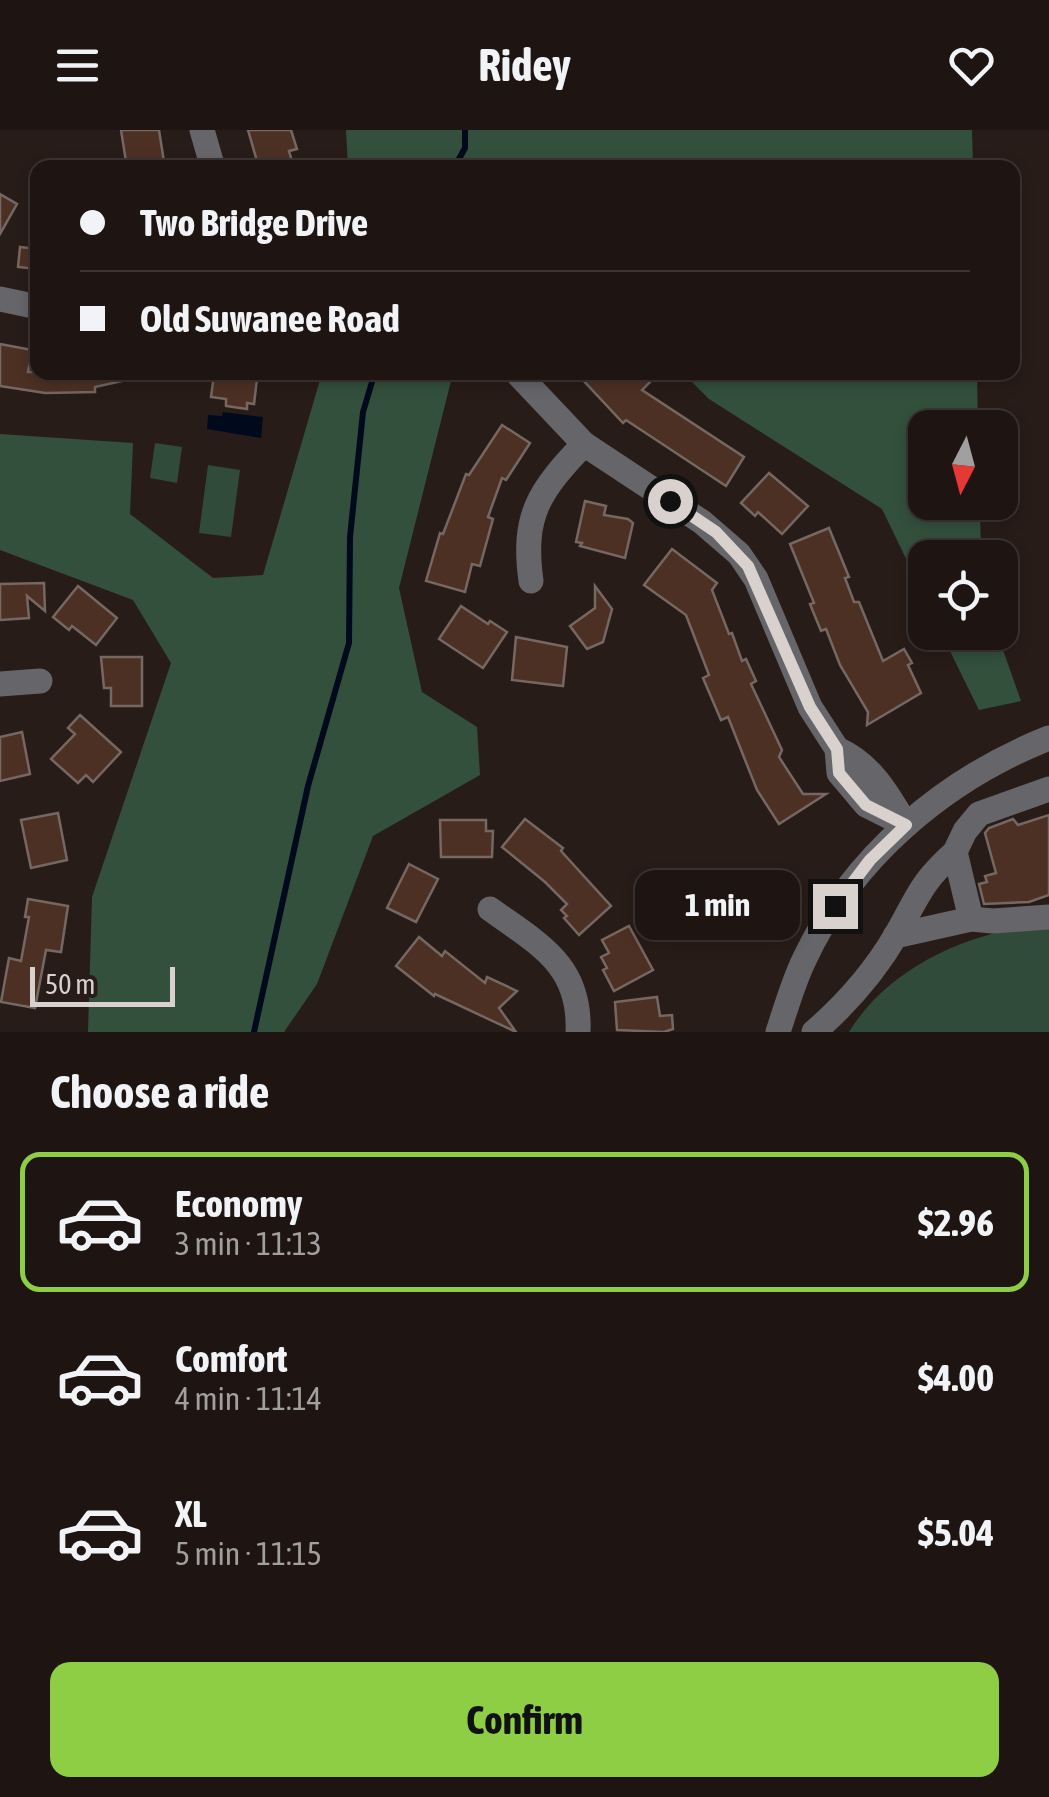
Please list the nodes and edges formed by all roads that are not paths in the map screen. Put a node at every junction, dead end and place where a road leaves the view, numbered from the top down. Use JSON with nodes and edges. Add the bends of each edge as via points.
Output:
{"nodes":[{"id":1,"x":202,"y":130,"type":"edge"},
{"id":2,"x":211,"y":160,"type":"edge"},
{"id":3,"x":0,"y":298,"type":"edge"},
{"id":4,"x":30,"y":305,"type":"edge"},
{"id":5,"x":524,"y":380,"type":"edge"},
{"id":6,"x":584,"y":444,"type":"junction"},
{"id":7,"x":531,"y":581,"type":"dead end"},
{"id":8,"x":40,"y":681,"type":"dead end"},
{"id":9,"x":0,"y":684,"type":"edge"},
{"id":10,"x":1049,"y":738,"type":"edge"},
{"id":11,"x":1049,"y":790,"type":"edge"},
{"id":12,"x":906,"y":825,"type":"junction"},
{"id":13,"x":955,"y":852,"type":"junction"},
{"id":14,"x":490,"y":909,"type":"dead end"},
{"id":15,"x":1049,"y":917,"type":"edge"},
{"id":16,"x":970,"y":918,"type":"junction"},
{"id":17,"x":895,"y":936,"type":"junction"},
{"id":18,"x":578,"y":1032,"type":"edge"},
{"id":19,"x":778,"y":1032,"type":"edge"},
{"id":20,"x":814,"y":1032,"type":"edge"}],
"edges":[{"from":1,"to":2,"type":"street"},
{"from":3,"to":4,"type":"street"},
{"from":5,"to":6,"type":"street"},
{"from":6,"to":7,"type":"street","via":[[534,507]]},
{"from":6,"to":12,"type":"street","via":[[739,554],[817,720],[837,749],[856,758],[886,789]]},
{"from":8,"to":9,"type":"street"},
{"from":10,"to":12,"type":"street","via":[[989,766]]},
{"from":11,"to":13,"type":"street","via":[[979,814]]},
{"from":12,"to":19,"type":"street","via":[[870,860],[819,931]]},
{"from":13,"to":16,"type":"street"},
{"from":13,"to":17,"type":"street","via":[[920,887]]},
{"from":14,"to":18,"type":"street","via":[[559,962],[572,983]]},
{"from":15,"to":16,"type":"street"},
{"from":16,"to":17,"type":"street"},
{"from":17,"to":20,"type":"street"}]}
